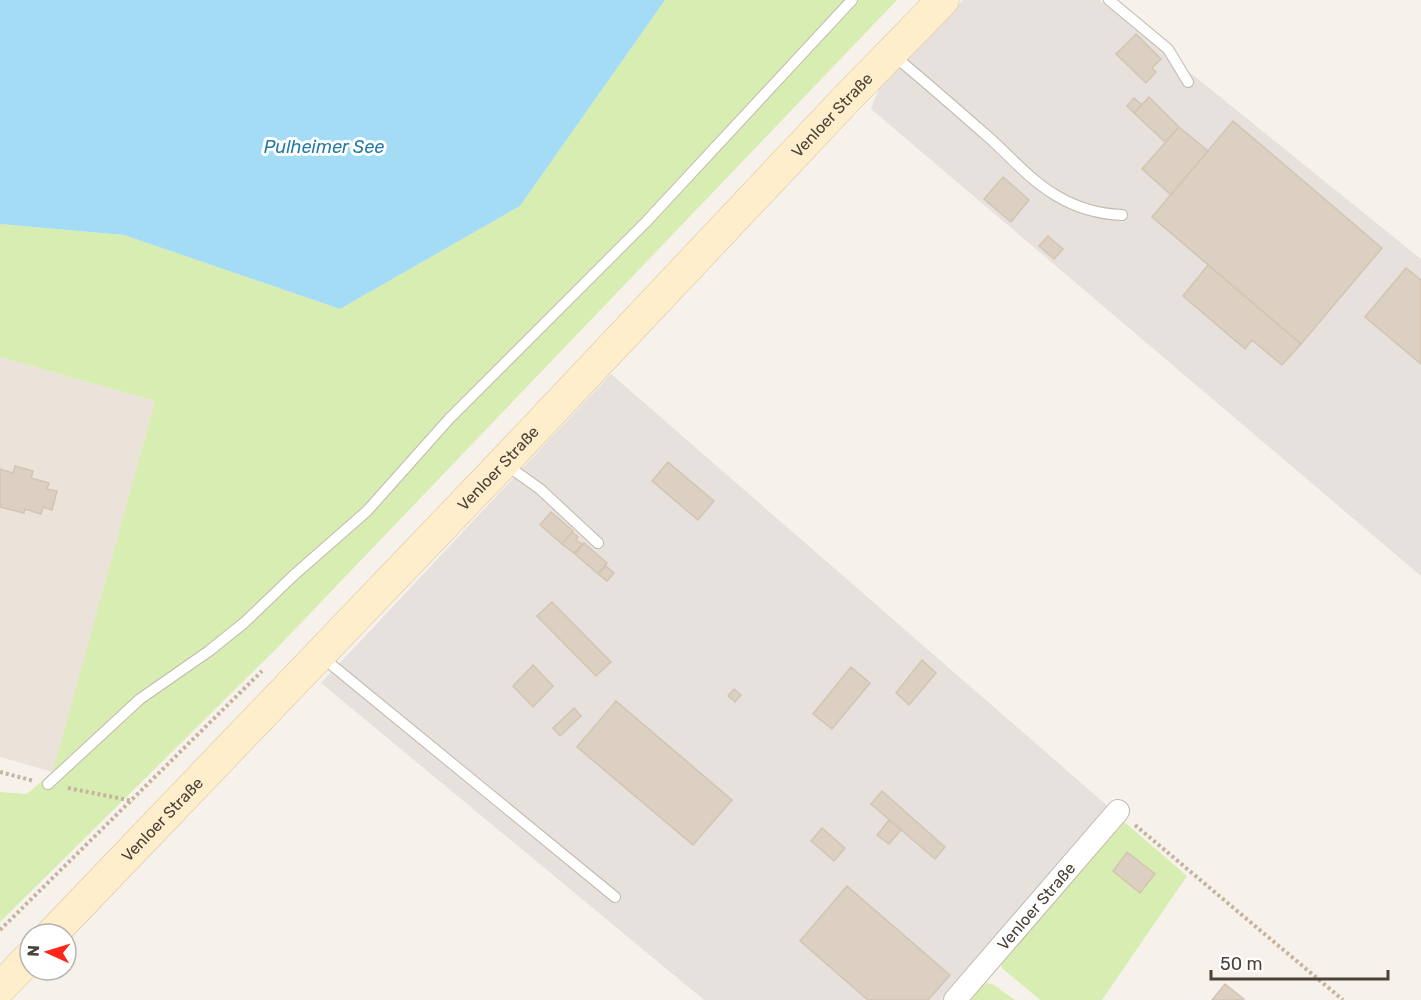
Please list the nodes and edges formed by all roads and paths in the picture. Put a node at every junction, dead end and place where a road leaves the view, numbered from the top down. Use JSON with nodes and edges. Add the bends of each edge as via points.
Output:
{"nodes":[{"id":1,"x":852,"y":0,"type":"edge"},
{"id":2,"x":943,"y":0,"type":"edge"},
{"id":3,"x":1109,"y":0,"type":"edge"},
{"id":4,"x":891,"y":53,"type":"junction"},
{"id":5,"x":1188,"y":82,"type":"dead end"},
{"id":6,"x":1122,"y":215,"type":"dead end"},
{"id":7,"x":503,"y":463,"type":"junction"},
{"id":8,"x":598,"y":543,"type":"dead end"},
{"id":9,"x":319,"y":655,"type":"junction"},
{"id":10,"x":48,"y":784,"type":"dead end"},
{"id":11,"x":1118,"y":811,"type":"joint"},
{"id":12,"x":615,"y":897,"type":"dead end"},
{"id":13,"x":63,"y":922,"type":"edge"},
{"id":14,"x":18,"y":969,"type":"edge"},
{"id":15,"x":0,"y":988,"type":"edge"},
{"id":16,"x":955,"y":1000,"type":"edge"},
{"id":17,"x":1343,"y":1000,"type":"edge"}],
"edges":[{"from":1,"to":10,"type":"lane","via":[[646,222],[449,419],[367,512],[245,622],[140,699]]},
{"from":2,"to":4,"type":"main road","name":"Venloer Straße"},
{"from":3,"to":5,"type":"lane","via":[[1168,50]]},
{"from":4,"to":6,"type":"lane","via":[[1042,186],[1090,211]]},
{"from":4,"to":7,"type":"main road","name":"Venloer Straße"},
{"from":7,"to":8,"type":"lane","via":[[540,489]]},
{"from":7,"to":9,"type":"main road","name":"Venloer Straße"},
{"from":9,"to":12,"type":"lane"},
{"from":9,"to":13,"type":"main road","name":"Venloer Straße"},
{"from":11,"to":16,"type":"street","name":"Venloer Straße"},
{"from":11,"to":17,"type":"path"},
{"from":14,"to":15,"type":"main road"}]}
